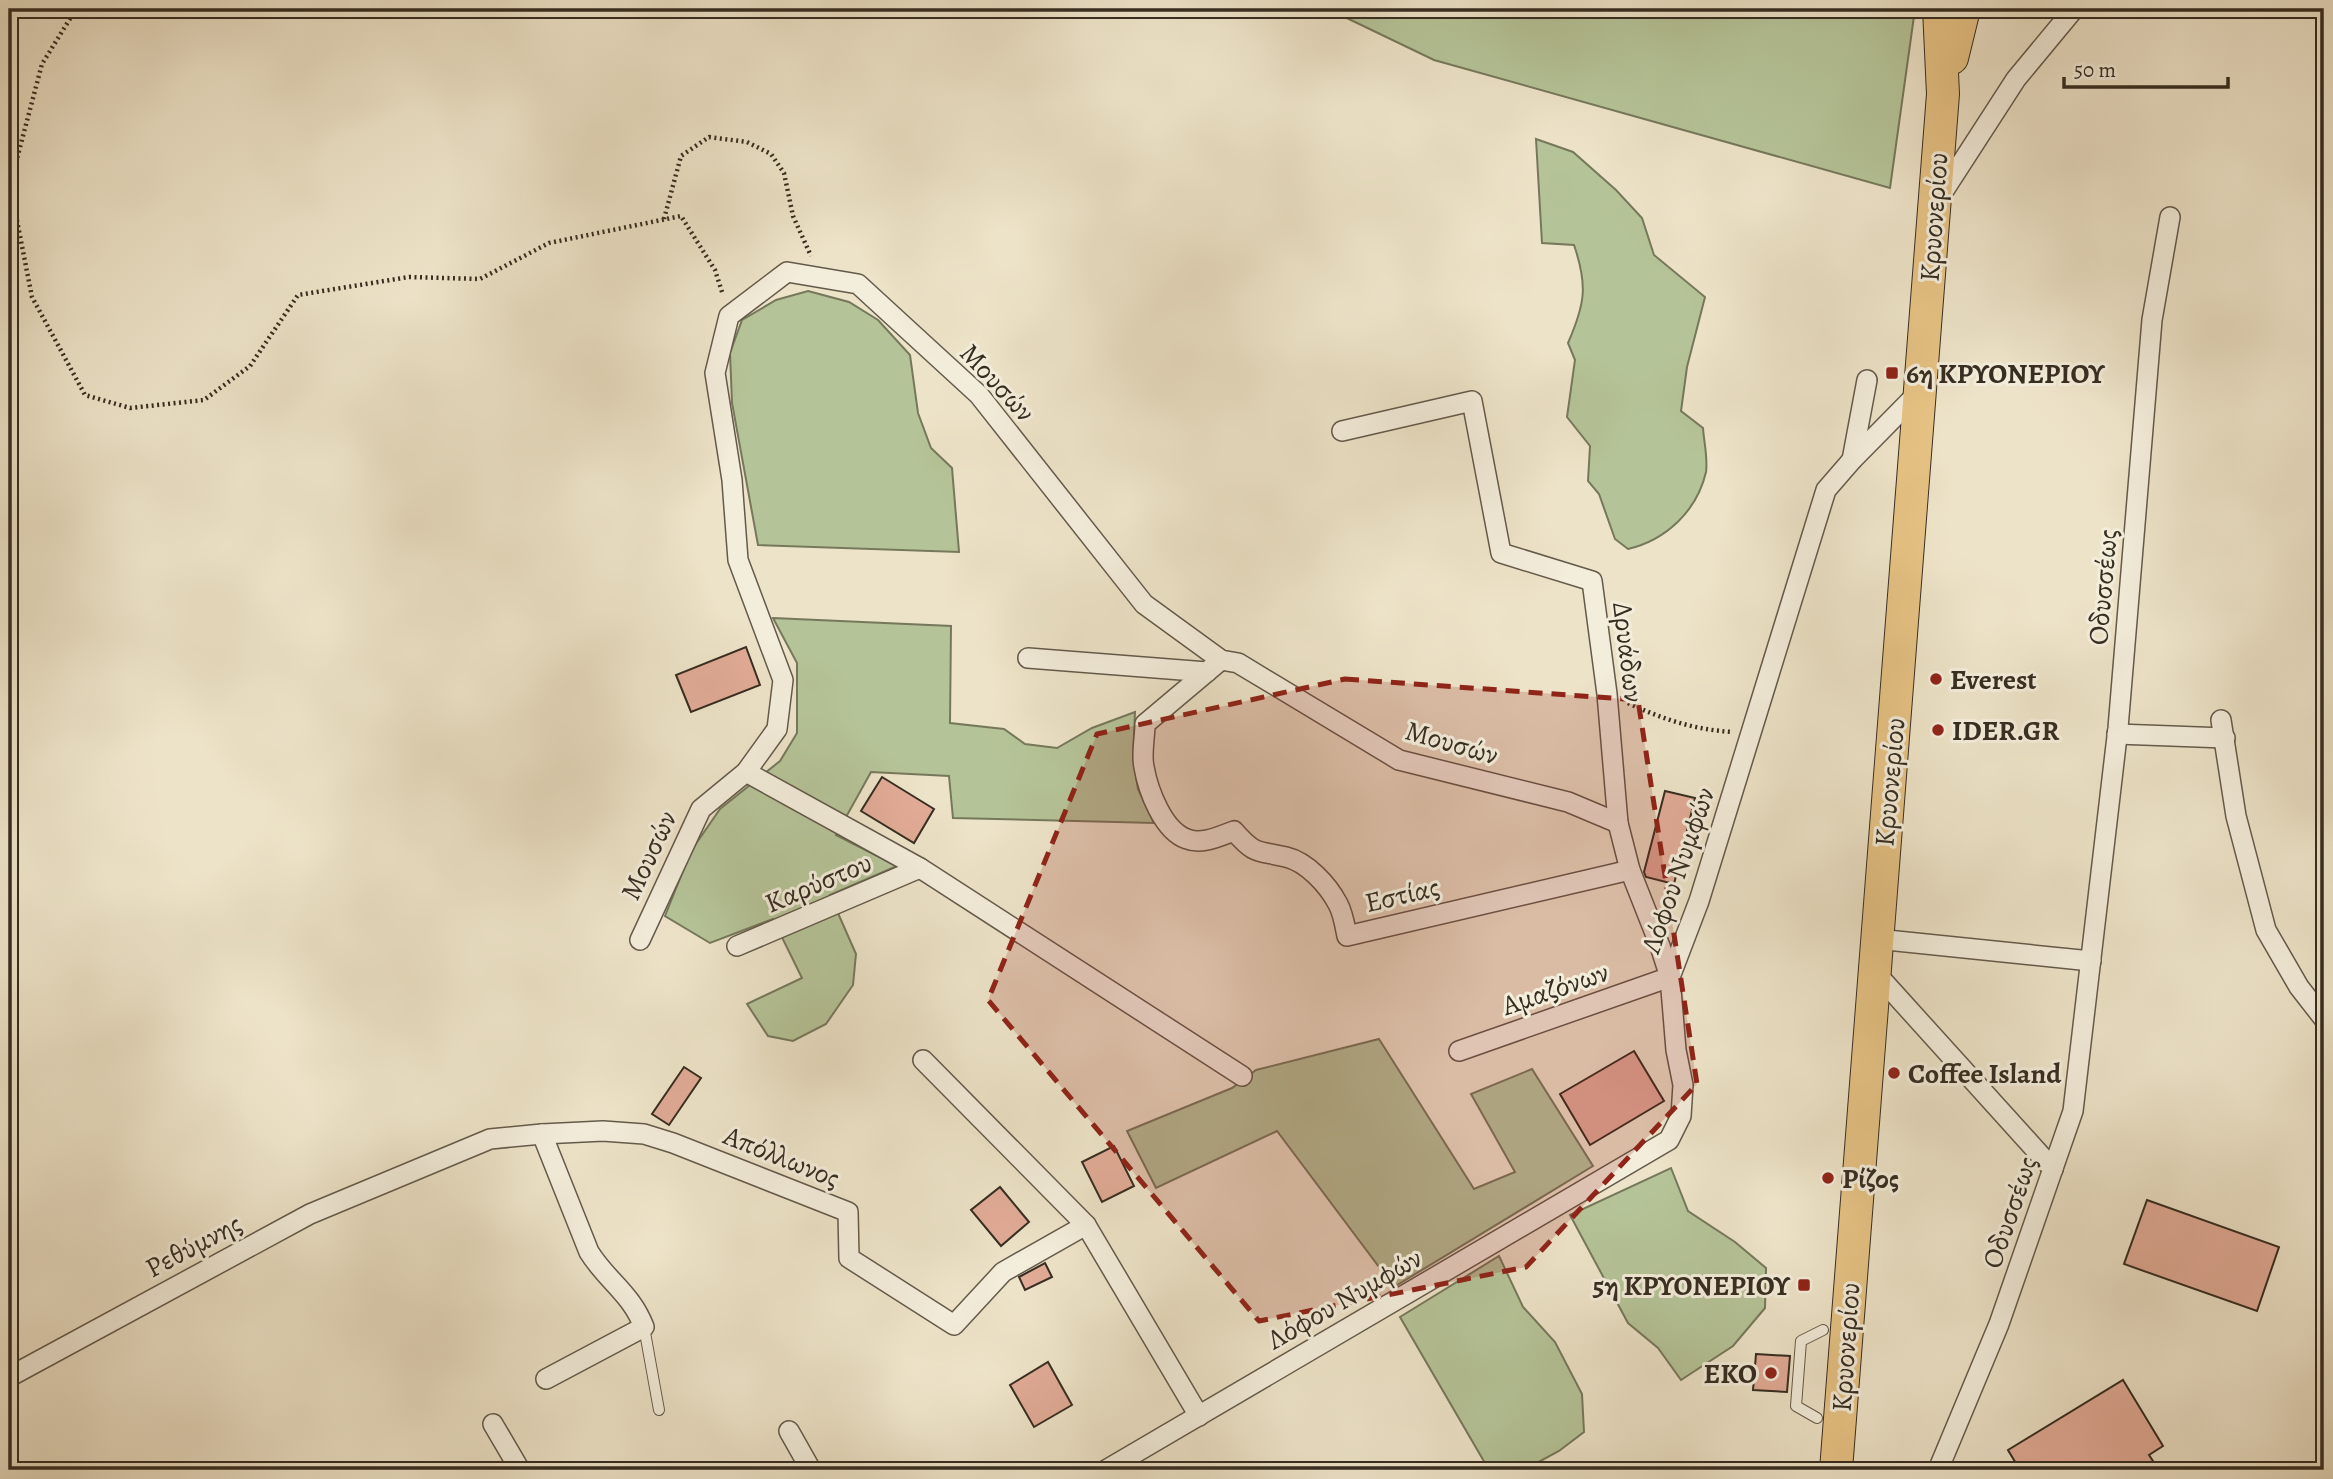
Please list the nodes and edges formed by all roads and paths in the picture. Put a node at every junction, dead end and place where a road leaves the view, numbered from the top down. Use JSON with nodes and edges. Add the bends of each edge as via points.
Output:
{"nodes":[{"id":1,"x":76,"y":9,"type":"edge"},
{"id":2,"x":1939,"y":9,"type":"edge"},
{"id":3,"x":1964,"y":9,"type":"edge"},
{"id":4,"x":2074,"y":9,"type":"edge"},
{"id":5,"x":1943,"y":94,"type":"junction"},
{"id":6,"x":1935,"y":205,"type":"junction"},
{"id":7,"x":2170,"y":217,"type":"dead end"},
{"id":8,"x":664,"y":219,"type":"junction"},
{"id":9,"x":819,"y":277,"type":"junction"},
{"id":10,"x":729,"y":316,"type":"junction"},
{"id":11,"x":1867,"y":380,"type":"dead end"},
{"id":12,"x":1920,"y":391,"type":"junction"},
{"id":13,"x":1342,"y":431,"type":"dead end"},
{"id":14,"x":1852,"y":460,"type":"junction"},
{"id":15,"x":1028,"y":658,"type":"dead end"},
{"id":16,"x":1214,"y":666,"type":"junction"},
{"id":17,"x":1607,"y":694,"type":"junction"},
{"id":18,"x":1751,"y":733,"type":"junction"},
{"id":19,"x":2117,"y":734,"type":"junction"},
{"id":20,"x":746,"y":772,"type":"junction"},
{"id":21,"x":1618,"y":823,"type":"junction"},
{"id":22,"x":920,"y":868,"type":"junction"},
{"id":23,"x":1630,"y":870,"type":"junction"},
{"id":24,"x":1877,"y":939,"type":"junction"},
{"id":25,"x":640,"y":940,"type":"dead end"},
{"id":26,"x":737,"y":946,"type":"dead end"},
{"id":27,"x":2091,"y":961,"type":"junction"},
{"id":28,"x":1874,"y":971,"type":"junction"},
{"id":29,"x":1670,"y":977,"type":"junction"},
{"id":30,"x":2324,"y":1019,"type":"edge"},
{"id":31,"x":1459,"y":1051,"type":"dead end"},
{"id":32,"x":923,"y":1060,"type":"dead end"},
{"id":33,"x":1242,"y":1076,"type":"dead end"},
{"id":34,"x":542,"y":1134,"type":"junction"},
{"id":35,"x":2053,"y":1170,"type":"junction"},
{"id":36,"x":410,"y":1173,"type":"joint"},
{"id":37,"x":1086,"y":1225,"type":"junction"},
{"id":38,"x":644,"y":1327,"type":"junction"},
{"id":39,"x":1823,"y":1330,"type":"dead end"},
{"id":40,"x":9,"y":1377,"type":"edge"},
{"id":41,"x":546,"y":1379,"type":"dead end"},
{"id":42,"x":659,"y":1410,"type":"dead end"},
{"id":43,"x":1199,"y":1416,"type":"junction"},
{"id":44,"x":1817,"y":1418,"type":"dead end"},
{"id":45,"x":493,"y":1424,"type":"dead end"},
{"id":46,"x":789,"y":1431,"type":"dead end"},
{"id":47,"x":520,"y":1470,"type":"edge"},
{"id":48,"x":811,"y":1470,"type":"edge"},
{"id":49,"x":1106,"y":1470,"type":"edge"},
{"id":50,"x":1836,"y":1470,"type":"edge"},
{"id":51,"x":1938,"y":1470,"type":"edge"}],
"edges":[{"from":1,"to":8,"type":"path","via":[[42,64],[10,185],[32,297],[85,395],[130,408],[204,400],[250,366],[298,295],[409,278],[480,279],[549,243]]},
{"from":2,"to":5,"type":"main road","name":"Κρυονερίου"},
{"from":3,"to":5,"type":"main road","name":"Κρυονερίου"},
{"from":4,"to":6,"type":"street","via":[[2016,79]]},
{"from":5,"to":6,"type":"main road","name":"Κρυονερίου"},
{"from":6,"to":12,"type":"main road","name":"Κρυονερίου"},
{"from":7,"to":19,"type":"street","name":"Οδυσσέως","via":[[2152,320]]},
{"from":8,"to":9,"type":"path","via":[[681,156],[709,137],[747,142],[771,154],[784,173],[793,216]]},
{"from":8,"to":10,"type":"path","via":[[681,216],[715,270]]},
{"from":9,"to":10,"type":"street","name":"Μουσών","via":[[787,272]]},
{"from":9,"to":16,"type":"street","name":"Μουσών","via":[[858,284],[979,395],[1144,604]]},
{"from":10,"to":20,"type":"street","name":"Μουσών","via":[[715,373],[732,480],[737,559],[783,680],[778,729]]},
{"from":11,"to":14,"type":"street"},
{"from":12,"to":14,"type":"street","name":"Λόφου Νυμφών"},
{"from":12,"to":24,"type":"main road","name":"Κρυονερίου"},
{"from":13,"to":17,"type":"street","name":"Δρυάδων","via":[[1472,401],[1501,552],[1592,581]]},
{"from":14,"to":18,"type":"street","name":"Λόφου Νυμφών","via":[[1826,491]]},
{"from":15,"to":16,"type":"street"},
{"from":16,"to":21,"type":"street","name":"Μουσών","via":[[1238,663],[1399,760],[1568,802]]},
{"from":16,"to":23,"type":"street","name":"Εστίας","via":[[1145,724],[1143,766],[1154,803],[1172,829],[1187,839],[1204,841],[1234,831],[1261,854],[1288,857],[1305,866],[1339,905],[1348,936]]},
{"from":17,"to":18,"type":"path","via":[[1659,718],[1707,730]]},
{"from":17,"to":21,"type":"street","name":"Δρυάδων"},
{"from":18,"to":29,"type":"street","name":"Λόφου Νυμφών","via":[[1699,901]]},
{"from":19,"to":27,"type":"street","name":"Οδυσσέως"},
{"from":19,"to":30,"type":"street","via":[[2223,729],[2235,816],[2266,930]]},
{"from":20,"to":22,"type":"street"},
{"from":20,"to":25,"type":"street","name":"Μουσών","via":[[701,809]]},
{"from":21,"to":23,"type":"street","name":"Δρυάδων"},
{"from":22,"to":26,"type":"street","name":"Καρύστου"},
{"from":22,"to":33,"type":"street"},
{"from":23,"to":29,"type":"street","name":"Δρυάδων"},
{"from":24,"to":27,"type":"street"},
{"from":24,"to":28,"type":"main road","name":"Κρυονερίου"},
{"from":27,"to":35,"type":"street","name":"Οδυσσέως","via":[[2073,1111]]},
{"from":28,"to":35,"type":"street"},
{"from":28,"to":50,"type":"main road","name":"Κρυονερίου"},
{"from":29,"to":31,"type":"street","name":"Αμαζόνων"},
{"from":29,"to":43,"type":"street","name":"Λόφου Νυμφών","via":[[1683,1085],[1681,1115],[1669,1140]]},
{"from":32,"to":37,"type":"street"},
{"from":34,"to":36,"type":"street","name":"Απόλλωνος","via":[[490,1139]]},
{"from":34,"to":37,"type":"street","name":"Απόλλωνος","via":[[644,1134],[848,1212],[849,1258],[954,1325],[1003,1272]]},
{"from":34,"to":38,"type":"street","via":[[589,1252],[599,1269],[625,1292]]},
{"from":35,"to":51,"type":"street","name":"Οδυσσέως","via":[[2000,1324]]},
{"from":36,"to":40,"type":"street","name":"Ρεθύμνης","via":[[310,1214]]},
{"from":37,"to":43,"type":"street"},
{"from":38,"to":41,"type":"street"},
{"from":38,"to":42,"type":"lane"},
{"from":39,"to":44,"type":"lane","via":[[1801,1341],[1796,1406]]},
{"from":43,"to":49,"type":"street","name":"Λόφου Νυμφών"},
{"from":45,"to":47,"type":"street"},
{"from":46,"to":48,"type":"street"}]}
